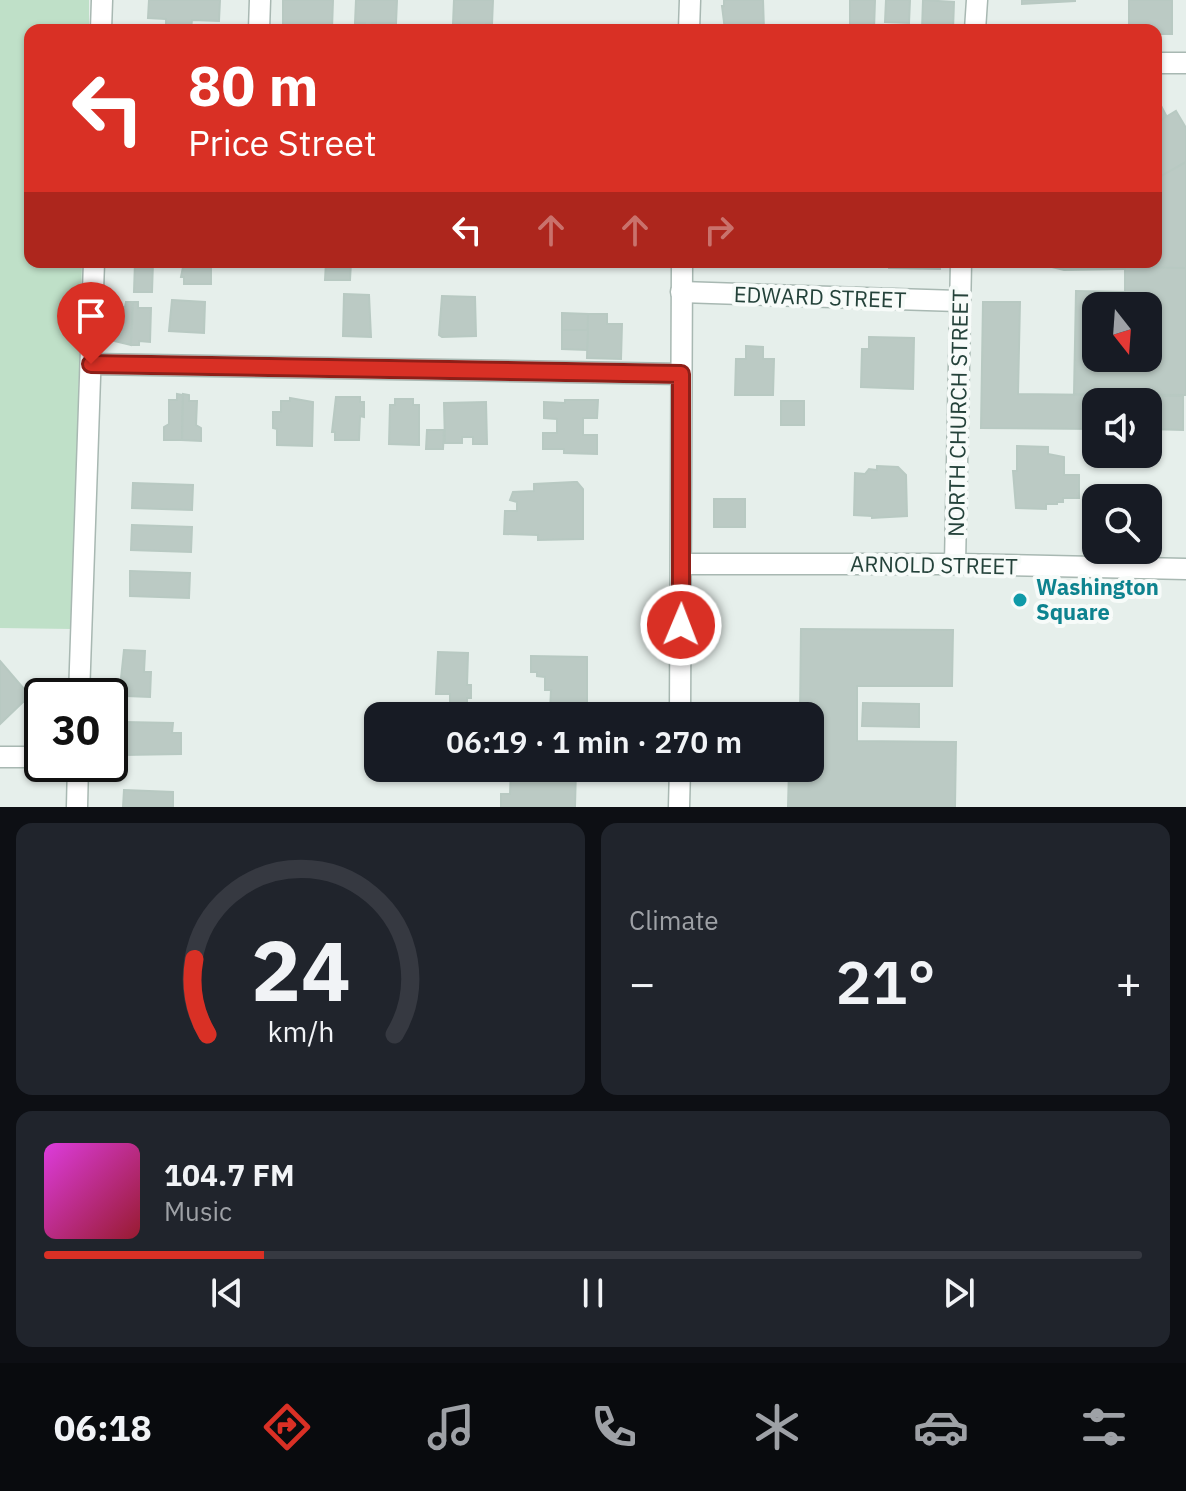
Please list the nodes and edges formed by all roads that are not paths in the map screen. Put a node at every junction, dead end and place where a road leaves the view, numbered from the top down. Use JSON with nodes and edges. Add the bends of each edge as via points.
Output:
{"nodes":[{"id":1,"x":102,"y":0,"type":"edge"},
{"id":2,"x":260,"y":0,"type":"edge"},
{"id":3,"x":690,"y":0,"type":"edge"},
{"id":4,"x":977,"y":0,"type":"edge"},
{"id":5,"x":101,"y":24,"type":"edge"},
{"id":6,"x":259,"y":24,"type":"edge"},
{"id":7,"x":689,"y":24,"type":"edge"},
{"id":8,"x":975,"y":24,"type":"edge"},
{"id":9,"x":1162,"y":63,"type":"edge"},
{"id":10,"x":1186,"y":63,"type":"edge"},
{"id":11,"x":94,"y":268,"type":"edge"},
{"id":12,"x":682,"y":268,"type":"edge"},
{"id":13,"x":961,"y":268,"type":"edge"},
{"id":14,"x":681,"y":292,"type":"junction"},
{"id":15,"x":958,"y":301,"type":"junction"},
{"id":16,"x":91,"y":364,"type":"junction"},
{"id":17,"x":681,"y":374,"type":"junction"},
{"id":18,"x":682,"y":564,"type":"junction"},
{"id":19,"x":955,"y":564,"type":"junction"},
{"id":20,"x":1186,"y":569,"type":"edge"},
{"id":21,"x":80,"y":678,"type":"edge"},
{"id":22,"x":680,"y":702,"type":"edge"},
{"id":23,"x":0,"y":757,"type":"edge"},
{"id":24,"x":24,"y":757,"type":"edge"},
{"id":25,"x":78,"y":782,"type":"edge"},
{"id":26,"x":680,"y":782,"type":"edge"},
{"id":27,"x":77,"y":807,"type":"edge"},
{"id":28,"x":679,"y":807,"type":"edge"}],
"edges":[{"from":1,"to":5,"type":"street"},
{"from":2,"to":6,"type":"street"},
{"from":3,"to":7,"type":"street"},
{"from":4,"to":8,"type":"street"},
{"from":9,"to":10,"type":"street"},
{"from":11,"to":16,"type":"street"},
{"from":12,"to":14,"type":"street"},
{"from":13,"to":15,"type":"street","name":"NORTH CHURCH STREET"},
{"from":14,"to":15,"type":"street","name":"EDWARD STREET"},
{"from":14,"to":17,"type":"street"},
{"from":15,"to":19,"type":"street","name":"NORTH CHURCH STREET"},
{"from":16,"to":17,"type":"street"},
{"from":16,"to":21,"type":"street"},
{"from":17,"to":18,"type":"street"},
{"from":18,"to":19,"type":"street","name":"ARNOLD STREET"},
{"from":18,"to":22,"type":"street"},
{"from":19,"to":20,"type":"street","name":"ARNOLD STREET"},
{"from":23,"to":24,"type":"street"},
{"from":25,"to":27,"type":"street"},
{"from":26,"to":28,"type":"street"}]}
